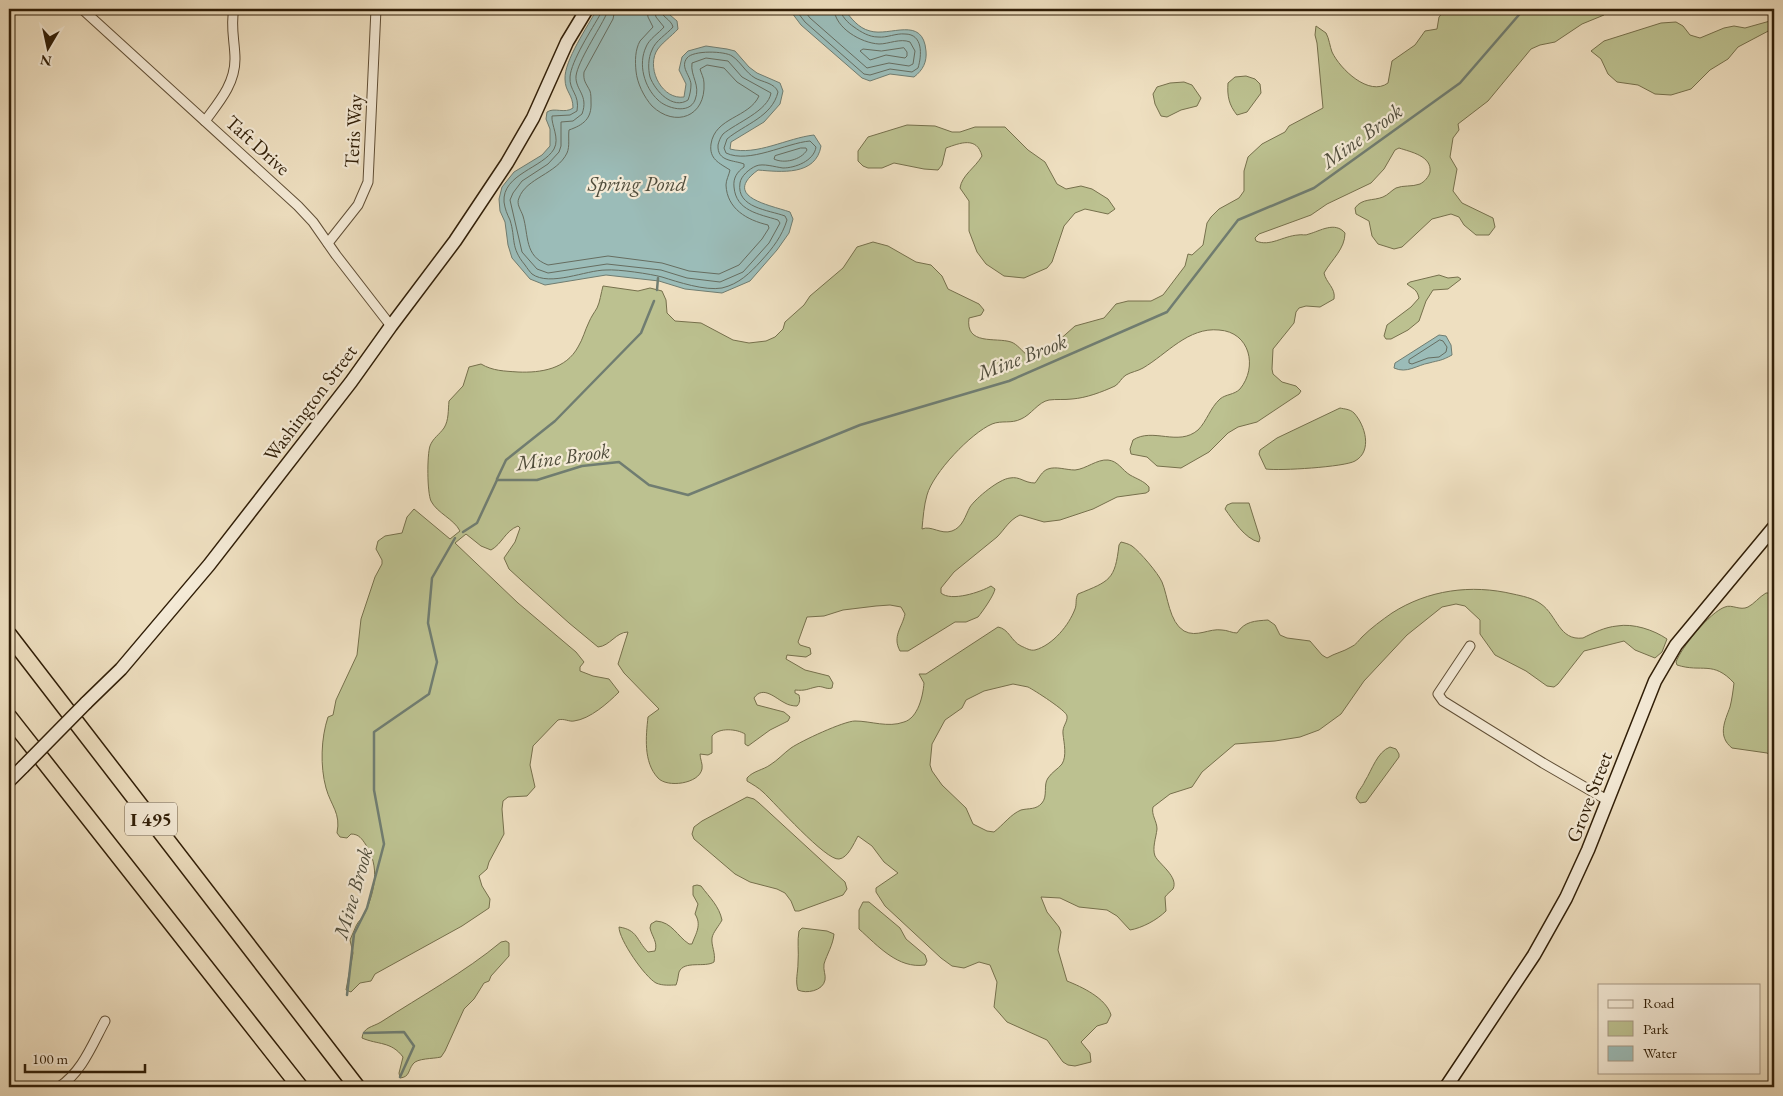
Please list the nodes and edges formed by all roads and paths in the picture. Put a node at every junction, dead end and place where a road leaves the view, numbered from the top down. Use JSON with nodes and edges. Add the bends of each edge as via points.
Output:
{"nodes":[{"id":1,"x":82,"y":9,"type":"edge"},
{"id":2,"x":234,"y":9,"type":"edge"},
{"id":3,"x":376,"y":9,"type":"edge"},
{"id":4,"x":587,"y":9,"type":"edge"},
{"id":5,"x":205,"y":121,"type":"junction"},
{"id":6,"x":328,"y":243,"type":"junction"},
{"id":7,"x":391,"y":326,"type":"junction"},
{"id":8,"x":1774,"y":527,"type":"edge"},
{"id":9,"x":9,"y":635,"type":"edge"},
{"id":10,"x":1470,"y":646,"type":"dead end"},
{"id":11,"x":9,"y":717,"type":"edge"},
{"id":12,"x":9,"y":781,"type":"edge"},
{"id":13,"x":1607,"y":800,"type":"junction"},
{"id":14,"x":105,"y":1021,"type":"dead end"},
{"id":15,"x":59,"y":1087,"type":"edge"},
{"id":16,"x":300,"y":1087,"type":"edge"},
{"id":17,"x":357,"y":1087,"type":"edge"},
{"id":18,"x":1446,"y":1087,"type":"edge"}],
"edges":[{"from":1,"to":5,"type":"street","name":"Taft Drive"},
{"from":2,"to":5,"type":"street","via":[[234,69],[227,90]]},
{"from":3,"to":6,"type":"street","name":"Teris Way","via":[[368,182],[358,205]]},
{"from":4,"to":7,"type":"main road","name":"Washington Street","via":[[567,42],[533,118],[508,163]]},
{"from":5,"to":6,"type":"street","name":"Taft Drive","via":[[298,206]]},
{"from":6,"to":7,"type":"street","name":"Taft Drive"},
{"from":7,"to":12,"type":"main road","name":"Washington Street","bridge":true,"via":[[209,565],[121,669]]},
{"from":8,"to":13,"type":"main road","name":"Grove Street","via":[[1672,652],[1651,689]]},
{"from":9,"to":17,"type":"highway","number":"I 495"},
{"from":10,"to":13,"type":"street","via":[[1438,694],[1443,701]]},
{"from":11,"to":16,"type":"highway","number":"I 495"},
{"from":13,"to":18,"type":"main road","name":"Grove Street","via":[[1580,871],[1550,928]]},
{"from":14,"to":15,"type":"street","via":[[82,1064],[68,1082]]}]}
